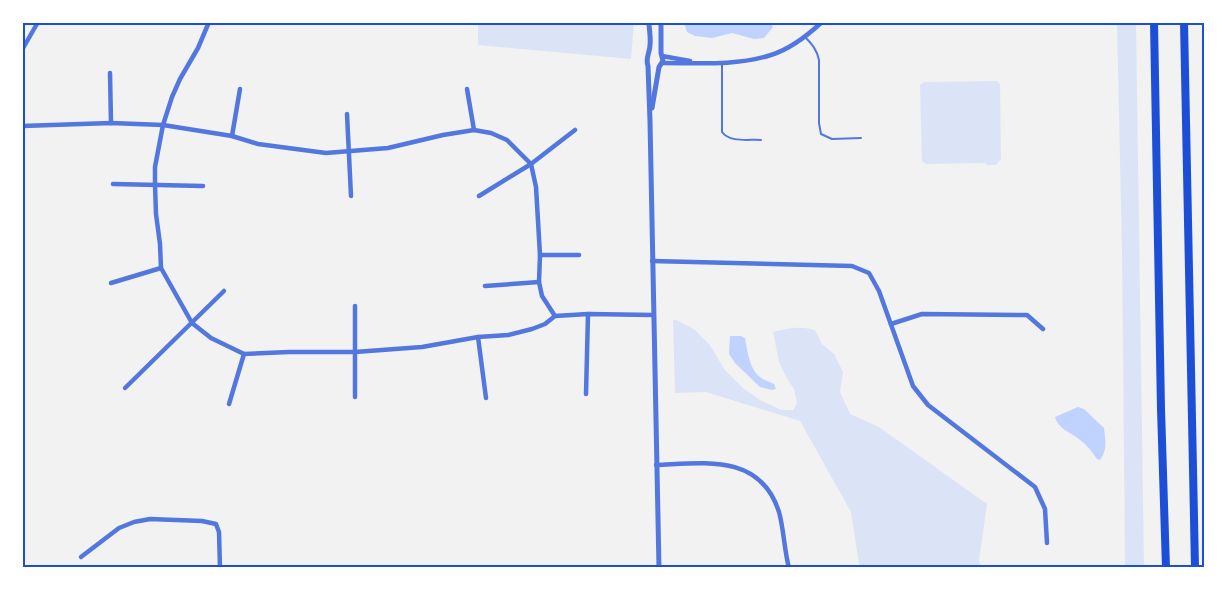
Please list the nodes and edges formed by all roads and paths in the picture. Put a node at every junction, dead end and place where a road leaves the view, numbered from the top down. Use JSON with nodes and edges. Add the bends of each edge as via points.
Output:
{"nodes":[{"id":1,"x":38,"y":22,"type":"edge"},
{"id":2,"x":209,"y":22,"type":"edge"},
{"id":3,"x":649,"y":22,"type":"edge"},
{"id":4,"x":661,"y":22,"type":"edge"},
{"id":5,"x":822,"y":22,"type":"edge"},
{"id":6,"x":1154,"y":22,"type":"edge"},
{"id":7,"x":1184,"y":22,"type":"edge"},
{"id":8,"x":805,"y":37,"type":"junction"},
{"id":9,"x":22,"y":50,"type":"edge"},
{"id":10,"x":650,"y":53,"type":"junction"},
{"id":11,"x":662,"y":54,"type":"junction"},
{"id":12,"x":702,"y":64,"type":"junction"},
{"id":13,"x":722,"y":64,"type":"junction"},
{"id":14,"x":661,"y":65,"type":"junction"},
{"id":15,"x":648,"y":66,"type":"junction"},
{"id":16,"x":110,"y":73,"type":"dead end"},
{"id":17,"x":240,"y":89,"type":"dead end"},
{"id":18,"x":467,"y":89,"type":"dead end"},
{"id":19,"x":347,"y":114,"type":"dead end"},
{"id":20,"x":650,"y":121,"type":"junction"},
{"id":21,"x":111,"y":123,"type":"junction"},
{"id":22,"x":163,"y":125,"type":"junction"},
{"id":23,"x":22,"y":126,"type":"edge"},
{"id":24,"x":474,"y":130,"type":"junction"},
{"id":25,"x":575,"y":130,"type":"dead end"},
{"id":26,"x":232,"y":136,"type":"junction"},
{"id":27,"x":861,"y":138,"type":"dead end"},
{"id":28,"x":761,"y":140,"type":"dead end"},
{"id":29,"x":350,"y":152,"type":"junction"},
{"id":30,"x":531,"y":164,"type":"junction"},
{"id":31,"x":113,"y":184,"type":"dead end"},
{"id":32,"x":154,"y":185,"type":"junction"},
{"id":33,"x":203,"y":186,"type":"dead end"},
{"id":34,"x":351,"y":196,"type":"dead end"},
{"id":35,"x":479,"y":196,"type":"dead end"},
{"id":36,"x":540,"y":255,"type":"junction"},
{"id":37,"x":579,"y":255,"type":"dead end"},
{"id":38,"x":652,"y":261,"type":"junction"},
{"id":39,"x":161,"y":268,"type":"junction"},
{"id":40,"x":538,"y":282,"type":"junction"},
{"id":41,"x":111,"y":283,"type":"dead end"},
{"id":42,"x":484,"y":286,"type":"dead end"},
{"id":43,"x":224,"y":291,"type":"dead end"},
{"id":44,"x":355,"y":306,"type":"dead end"},
{"id":45,"x":588,"y":314,"type":"junction"},
{"id":46,"x":653,"y":315,"type":"junction"},
{"id":47,"x":555,"y":316,"type":"junction"},
{"id":48,"x":192,"y":322,"type":"junction"},
{"id":49,"x":891,"y":324,"type":"junction"},
{"id":50,"x":1043,"y":329,"type":"dead end"},
{"id":51,"x":478,"y":337,"type":"junction"},
{"id":52,"x":355,"y":352,"type":"junction"},
{"id":53,"x":244,"y":354,"type":"junction"},
{"id":54,"x":125,"y":388,"type":"dead end"},
{"id":55,"x":586,"y":394,"type":"dead end"},
{"id":56,"x":355,"y":397,"type":"dead end"},
{"id":57,"x":486,"y":398,"type":"dead end"},
{"id":58,"x":229,"y":404,"type":"dead end"},
{"id":59,"x":656,"y":465,"type":"junction"},
{"id":60,"x":1047,"y":543,"type":"dead end"},
{"id":61,"x":81,"y":556,"type":"dead end"},
{"id":62,"x":220,"y":567,"type":"edge"},
{"id":63,"x":659,"y":567,"type":"edge"},
{"id":64,"x":789,"y":567,"type":"edge"},
{"id":65,"x":1166,"y":567,"type":"edge"},
{"id":66,"x":1195,"y":567,"type":"edge"}],
"edges":[{"from":1,"to":9,"type":"street"},
{"from":2,"to":22,"type":"street","via":[[180,79]]},
{"from":3,"to":10,"type":"street"},
{"from":4,"to":11,"type":"street"},
{"from":5,"to":8,"type":"street"},
{"from":6,"to":65,"type":"highway"},
{"from":7,"to":66,"type":"highway"},
{"from":8,"to":13,"type":"street","via":[[771,55]]},
{"from":8,"to":27,"type":"lane","via":[[814,46],[819,60],[821,134],[831,139]]},
{"from":10,"to":11,"type":"street"},
{"from":10,"to":15,"type":"street","via":[[646,58]]},
{"from":11,"to":12,"type":"street"},
{"from":11,"to":14,"type":"street"},
{"from":12,"to":13,"type":"street"},
{"from":12,"to":14,"type":"street"},
{"from":13,"to":28,"type":"lane","via":[[724,136]]},
{"from":14,"to":15,"type":"street"},
{"from":14,"to":20,"type":"street"},
{"from":15,"to":20,"type":"street"},
{"from":16,"to":21,"type":"street"},
{"from":17,"to":26,"type":"street"},
{"from":18,"to":24,"type":"street"},
{"from":19,"to":29,"type":"street"},
{"from":20,"to":38,"type":"street"},
{"from":21,"to":22,"type":"street"},
{"from":21,"to":23,"type":"street"},
{"from":22,"to":26,"type":"street"},
{"from":22,"to":32,"type":"street"},
{"from":24,"to":29,"type":"street"},
{"from":24,"to":30,"type":"street","via":[[507,140]]},
{"from":25,"to":30,"type":"street"},
{"from":26,"to":29,"type":"street","via":[[302,151]]},
{"from":29,"to":34,"type":"street"},
{"from":30,"to":35,"type":"street"},
{"from":30,"to":36,"type":"street"},
{"from":31,"to":32,"type":"street"},
{"from":32,"to":33,"type":"street"},
{"from":32,"to":39,"type":"street"},
{"from":36,"to":37,"type":"street"},
{"from":36,"to":40,"type":"street"},
{"from":38,"to":46,"type":"street"},
{"from":38,"to":49,"type":"street","via":[[852,266],[869,273]]},
{"from":39,"to":41,"type":"street"},
{"from":39,"to":48,"type":"street"},
{"from":40,"to":42,"type":"street"},
{"from":40,"to":47,"type":"street"},
{"from":43,"to":48,"type":"street"},
{"from":44,"to":52,"type":"street"},
{"from":45,"to":46,"type":"street"},
{"from":45,"to":47,"type":"street"},
{"from":45,"to":55,"type":"street"},
{"from":46,"to":59,"type":"street"},
{"from":47,"to":51,"type":"street","via":[[532,329]]},
{"from":48,"to":53,"type":"street","via":[[210,338]]},
{"from":48,"to":54,"type":"street"},
{"from":49,"to":50,"type":"street","via":[[922,314],[1026,315]]},
{"from":49,"to":60,"type":"street","via":[[913,386],[928,405],[1035,487],[1046,509]]},
{"from":51,"to":52,"type":"street"},
{"from":51,"to":57,"type":"street"},
{"from":52,"to":53,"type":"street"},
{"from":52,"to":56,"type":"street"},
{"from":53,"to":58,"type":"street"},
{"from":59,"to":63,"type":"street"},
{"from":59,"to":64,"type":"street","via":[[724,464],[752,474],[768,490],[778,509]]},
{"from":61,"to":62,"type":"street","via":[[119,528],[134,522],[202,521],[216,524]]}]}
